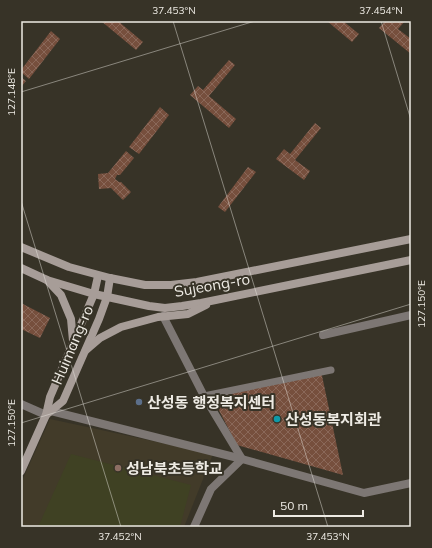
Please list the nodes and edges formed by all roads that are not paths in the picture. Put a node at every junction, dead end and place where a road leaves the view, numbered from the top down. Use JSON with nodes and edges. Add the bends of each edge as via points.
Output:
{"nodes":[{"id":1,"x":411,"y":238,"type":"edge"},
{"id":2,"x":21,"y":247,"type":"edge"},
{"id":3,"x":411,"y":260,"type":"edge"},
{"id":4,"x":21,"y":268,"type":"edge"},
{"id":5,"x":98,"y":276,"type":"junction"},
{"id":6,"x":110,"y":278,"type":"junction"},
{"id":7,"x":47,"y":280,"type":"junction"},
{"id":8,"x":94,"y":294,"type":"junction"},
{"id":9,"x":107,"y":297,"type":"junction"},
{"id":10,"x":214,"y":300,"type":"junction"},
{"id":11,"x":411,"y":315,"type":"edge"},
{"id":12,"x":163,"y":316,"type":"junction"},
{"id":13,"x":323,"y":335,"type":"dead end"},
{"id":14,"x":73,"y":343,"type":"junction"},
{"id":15,"x":84,"y":352,"type":"junction"},
{"id":16,"x":331,"y":370,"type":"dead end"},
{"id":17,"x":204,"y":396,"type":"junction"},
{"id":18,"x":21,"y":404,"type":"edge"},
{"id":19,"x":48,"y":413,"type":"junction"},
{"id":20,"x":242,"y":459,"type":"junction"},
{"id":21,"x":21,"y":471,"type":"edge"},
{"id":22,"x":411,"y":483,"type":"edge"},
{"id":23,"x":194,"y":527,"type":"edge"}],
"edges":[{"from":1,"to":6,"type":"main road","name":"Sujeong-ro","via":[[197,282],[145,285]]},
{"from":2,"to":5,"type":"main road","name":"Sujeong-ro","via":[[70,268]]},
{"from":3,"to":10,"type":"main road","name":"Sujeong-ro"},
{"from":4,"to":7,"type":"main road","name":"Sujeong-ro"},
{"from":5,"to":6,"type":"main road","name":"Sujeong-ro"},
{"from":5,"to":8,"type":"main road","name":"Huimang-ro"},
{"from":6,"to":9,"type":"main road","name":"Huimang-ro"},
{"from":7,"to":8,"type":"main road","name":"Sujeong-ro"},
{"from":7,"to":14,"type":"main road","via":[[61,295],[71,319]]},
{"from":8,"to":9,"type":"main road","name":"Sujeong-ro"},
{"from":8,"to":14,"type":"main road","name":"Huimang-ro"},
{"from":9,"to":10,"type":"main road","name":"Sujeong-ro","via":[[165,308]]},
{"from":9,"to":15,"type":"main road","name":"Huimang-ro"},
{"from":10,"to":12,"type":"main road","via":[[188,314]]},
{"from":11,"to":13,"type":"street"},
{"from":12,"to":15,"type":"main road","via":[[121,327],[100,338]]},
{"from":12,"to":17,"type":"street"},
{"from":14,"to":19,"type":"main road","name":"Huimang-ro","via":[[50,397]]},
{"from":15,"to":19,"type":"main road","name":"Huimang-ro","via":[[63,401]]},
{"from":16,"to":17,"type":"lane"},
{"from":17,"to":20,"type":"street"},
{"from":18,"to":19,"type":"street"},
{"from":19,"to":20,"type":"street"},
{"from":19,"to":21,"type":"main road","name":"Huimang-ro"},
{"from":20,"to":22,"type":"street","via":[[364,492]]},
{"from":20,"to":23,"type":"street","via":[[211,489]]}]}
